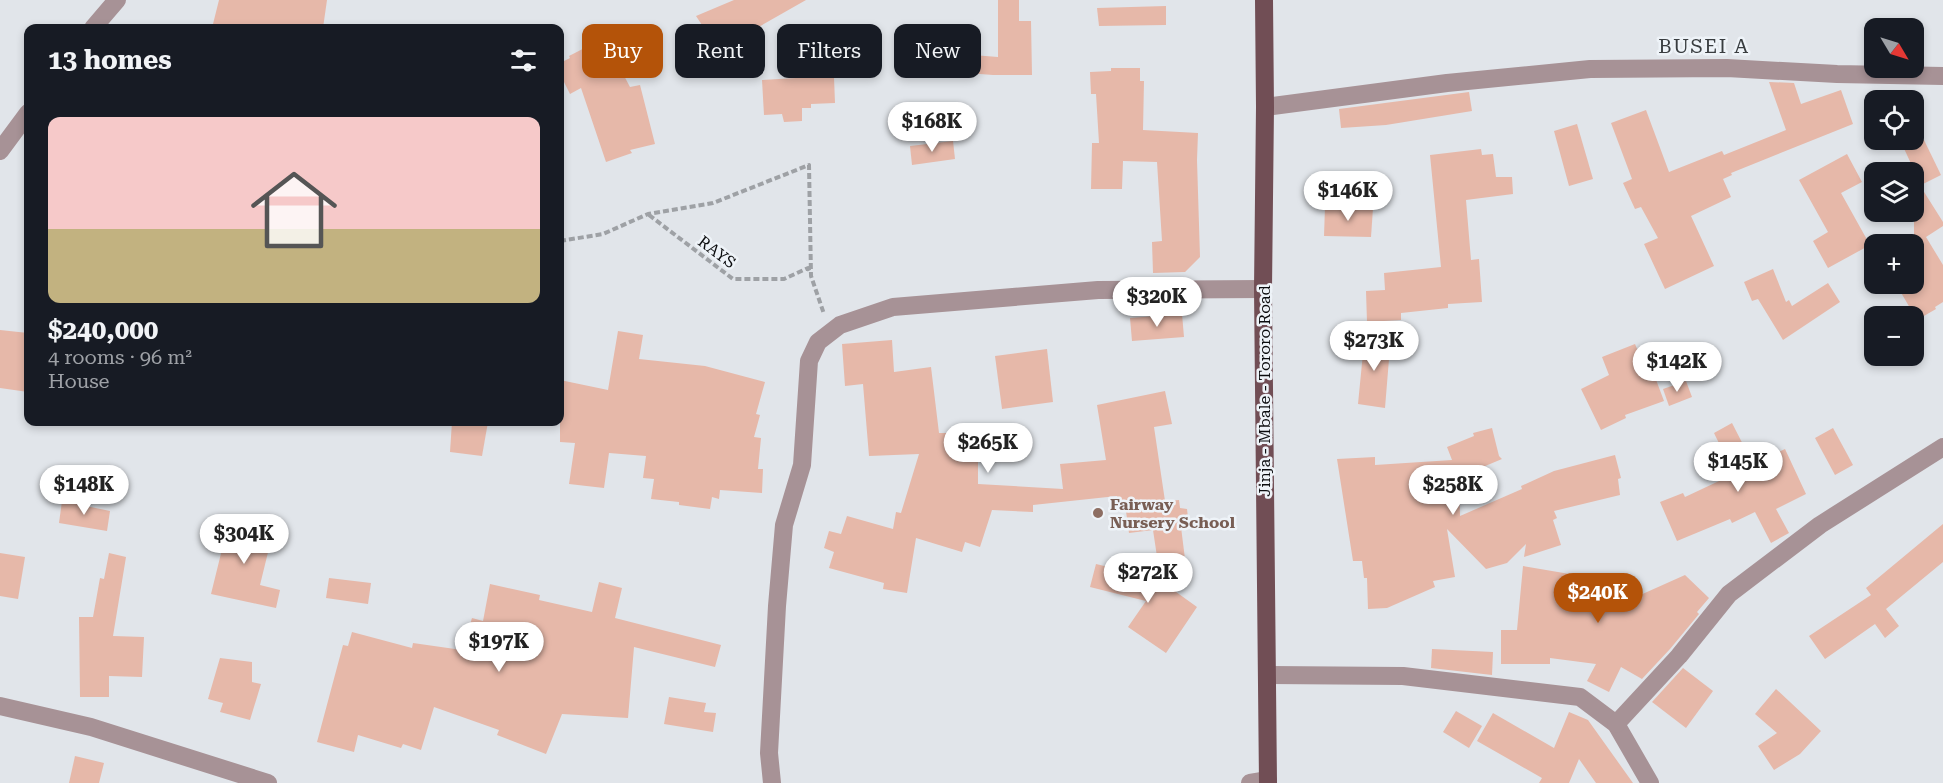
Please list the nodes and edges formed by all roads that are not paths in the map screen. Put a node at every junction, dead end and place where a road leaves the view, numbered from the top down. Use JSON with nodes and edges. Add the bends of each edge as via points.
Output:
{"nodes":[{"id":1,"x":117,"y":0,"type":"edge"},
{"id":2,"x":1264,"y":0,"type":"edge"},
{"id":3,"x":96,"y":24,"type":"edge"},
{"id":4,"x":1943,"y":76,"type":"edge"},
{"id":5,"x":1265,"y":107,"type":"junction"},
{"id":6,"x":24,"y":118,"type":"edge"},
{"id":7,"x":0,"y":151,"type":"edge"},
{"id":8,"x":1263,"y":289,"type":"junction"},
{"id":9,"x":1943,"y":447,"type":"edge"},
{"id":10,"x":1267,"y":675,"type":"junction"},
{"id":11,"x":0,"y":706,"type":"edge"},
{"id":12,"x":1616,"y":724,"type":"junction"},
{"id":13,"x":1262,"y":782,"type":"edge"},
{"id":14,"x":268,"y":783,"type":"edge"},
{"id":15,"x":772,"y":783,"type":"edge"},
{"id":16,"x":1650,"y":783,"type":"edge"}],
"edges":[{"from":1,"to":3,"type":"street"},
{"from":2,"to":5,"type":"main road","name":"Jinja - Mbale - Tororo Road"},
{"from":4,"to":5,"type":"street","via":[[1727,68],[1590,69]]},
{"from":5,"to":8,"type":"main road","name":"Jinja - Mbale - Tororo Road"},
{"from":6,"to":7,"type":"street"},
{"from":8,"to":10,"type":"main road","name":"Jinja - Mbale - Tororo Road"},
{"from":8,"to":15,"type":"street","via":[[1098,290],[893,307],[840,325],[818,342],[809,361],[802,465],[784,525],[769,753]]},
{"from":9,"to":12,"type":"street","via":[[1820,525],[1729,594]]},
{"from":10,"to":12,"type":"street","via":[[1403,676],[1580,697]]},
{"from":10,"to":13,"type":"main road","name":"Jinja - Mbale - Tororo Road"},
{"from":11,"to":14,"type":"street","via":[[91,727]]},
{"from":12,"to":16,"type":"street"}]}
